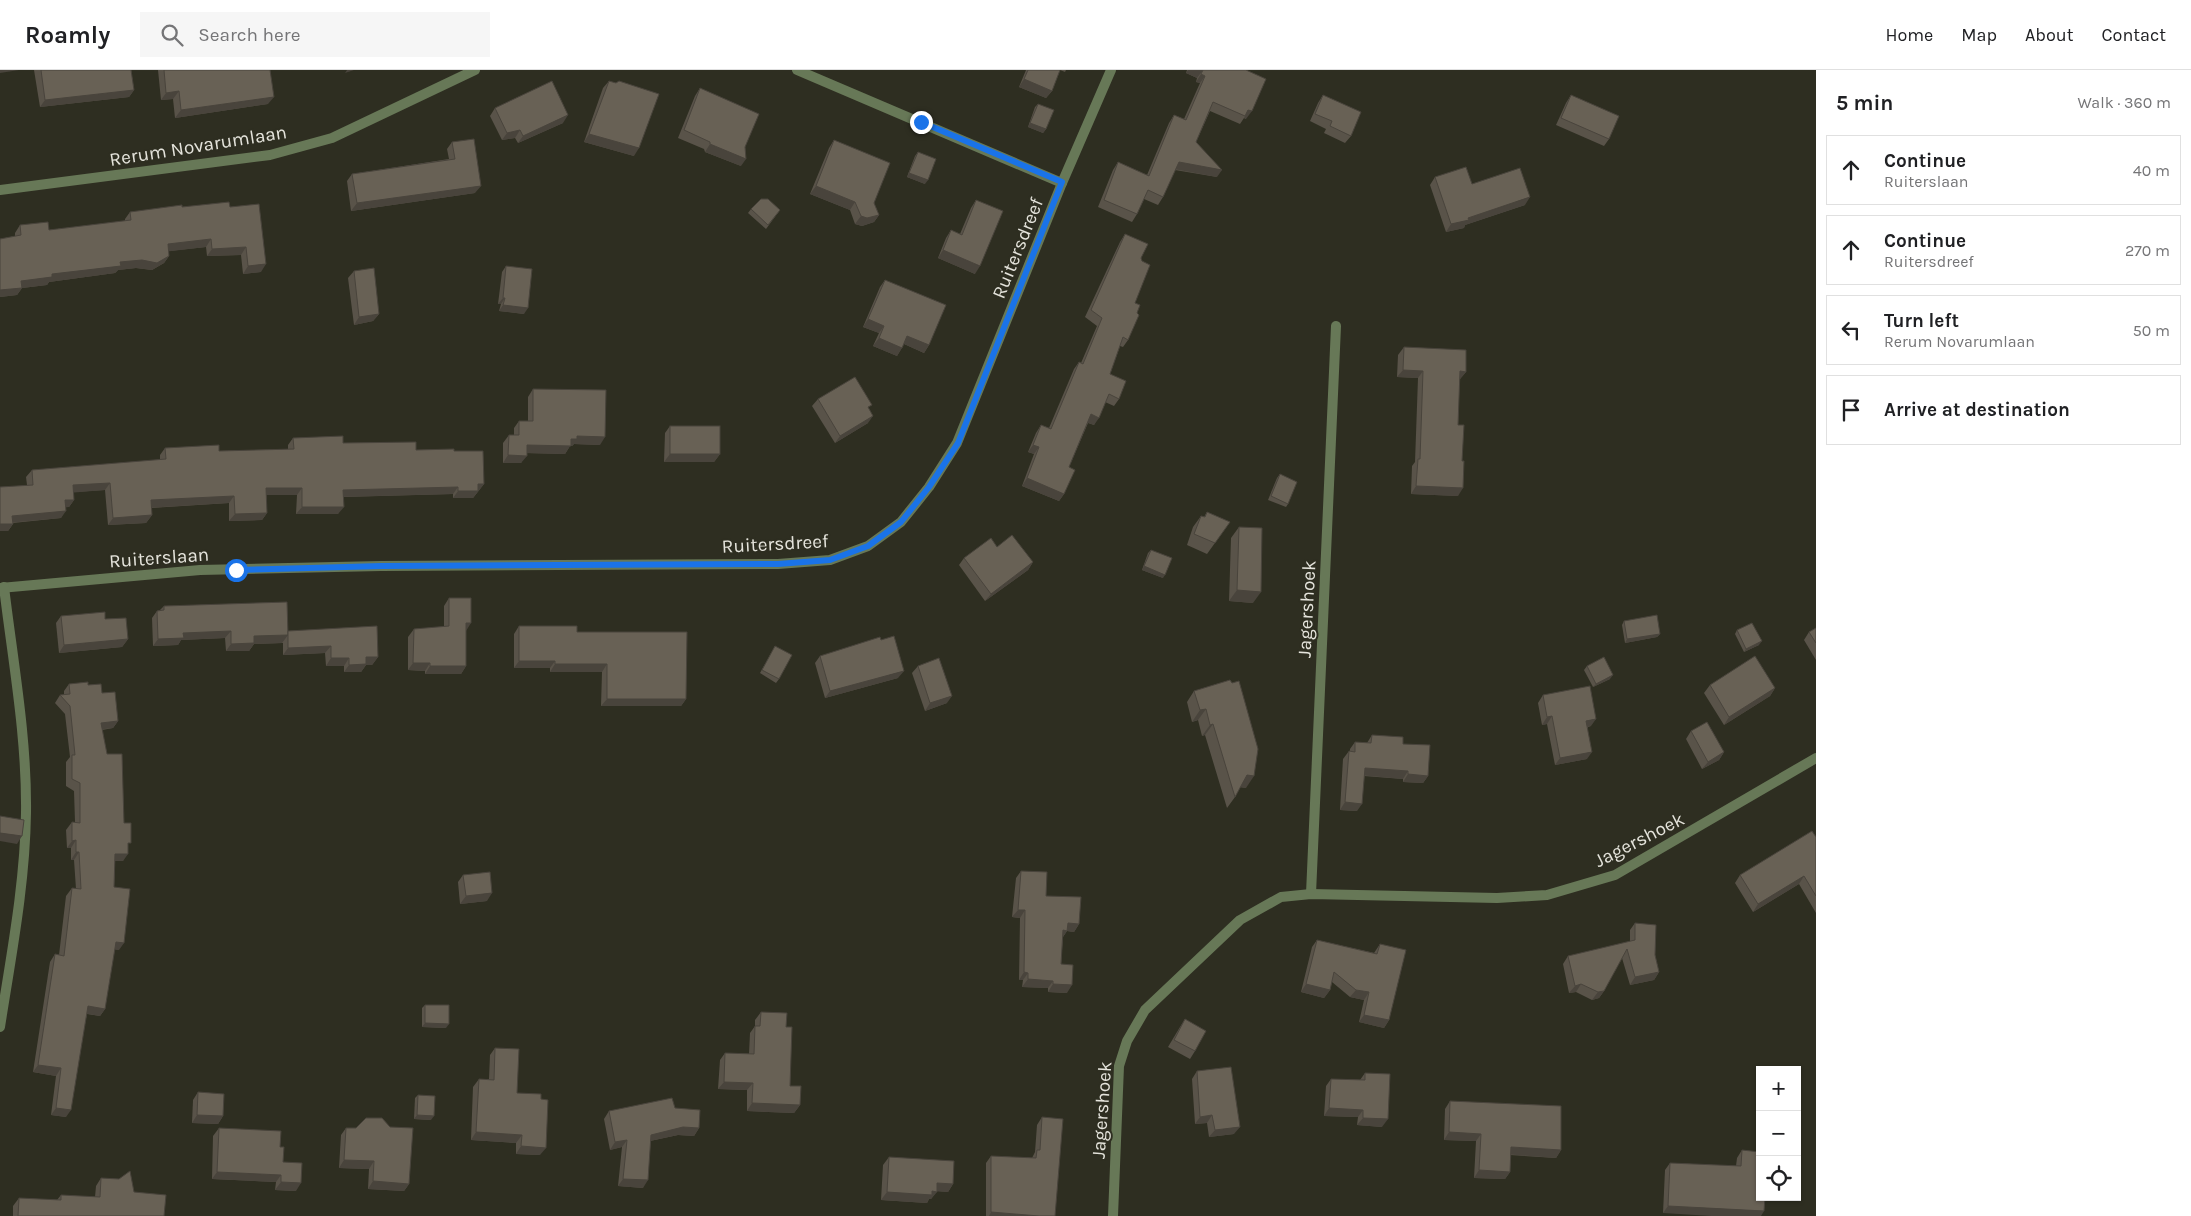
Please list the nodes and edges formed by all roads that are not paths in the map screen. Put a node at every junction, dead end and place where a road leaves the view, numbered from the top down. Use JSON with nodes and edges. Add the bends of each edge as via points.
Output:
{"nodes":[{"id":1,"x":797,"y":70,"type":"edge"},
{"id":2,"x":1111,"y":70,"type":"edge"},
{"id":3,"x":470,"y":71,"type":"edge"},
{"id":4,"x":1062,"y":182,"type":"junction"},
{"id":5,"x":0,"y":190,"type":"edge"},
{"id":6,"x":1336,"y":326,"type":"dead end"},
{"id":7,"x":382,"y":566,"type":"joint"},
{"id":8,"x":2,"y":587,"type":"edge"},
{"id":9,"x":1816,"y":758,"type":"edge"},
{"id":10,"x":1310,"y":894,"type":"junction"},
{"id":11,"x":0,"y":1027,"type":"edge"},
{"id":12,"x":1113,"y":1216,"type":"edge"}],
"edges":[{"from":1,"to":4,"type":"street"},
{"from":2,"to":4,"type":"street","name":"Ruitersdreef"},
{"from":3,"to":5,"type":"street","name":"Rerum Novarumlaan","via":[[332,138],[270,155]]},
{"from":4,"to":7,"type":"street","name":"Ruitersdreef","via":[[958,443],[901,522],[868,546],[830,560],[778,564]]},
{"from":6,"to":10,"type":"street","name":"Jagershoek"},
{"from":7,"to":8,"type":"street","name":"Ruiterslaan","via":[[200,570]]},
{"from":8,"to":11,"type":"street","via":[[25,759],[26,812],[24,865]]},
{"from":9,"to":10,"type":"street","name":"Jagershoek","via":[[1616,875],[1547,895],[1497,898]]},
{"from":10,"to":12,"type":"street","name":"Jagershoek","via":[[1281,897],[1240,920],[1144,1010],[1127,1040],[1119,1066]]}]}
